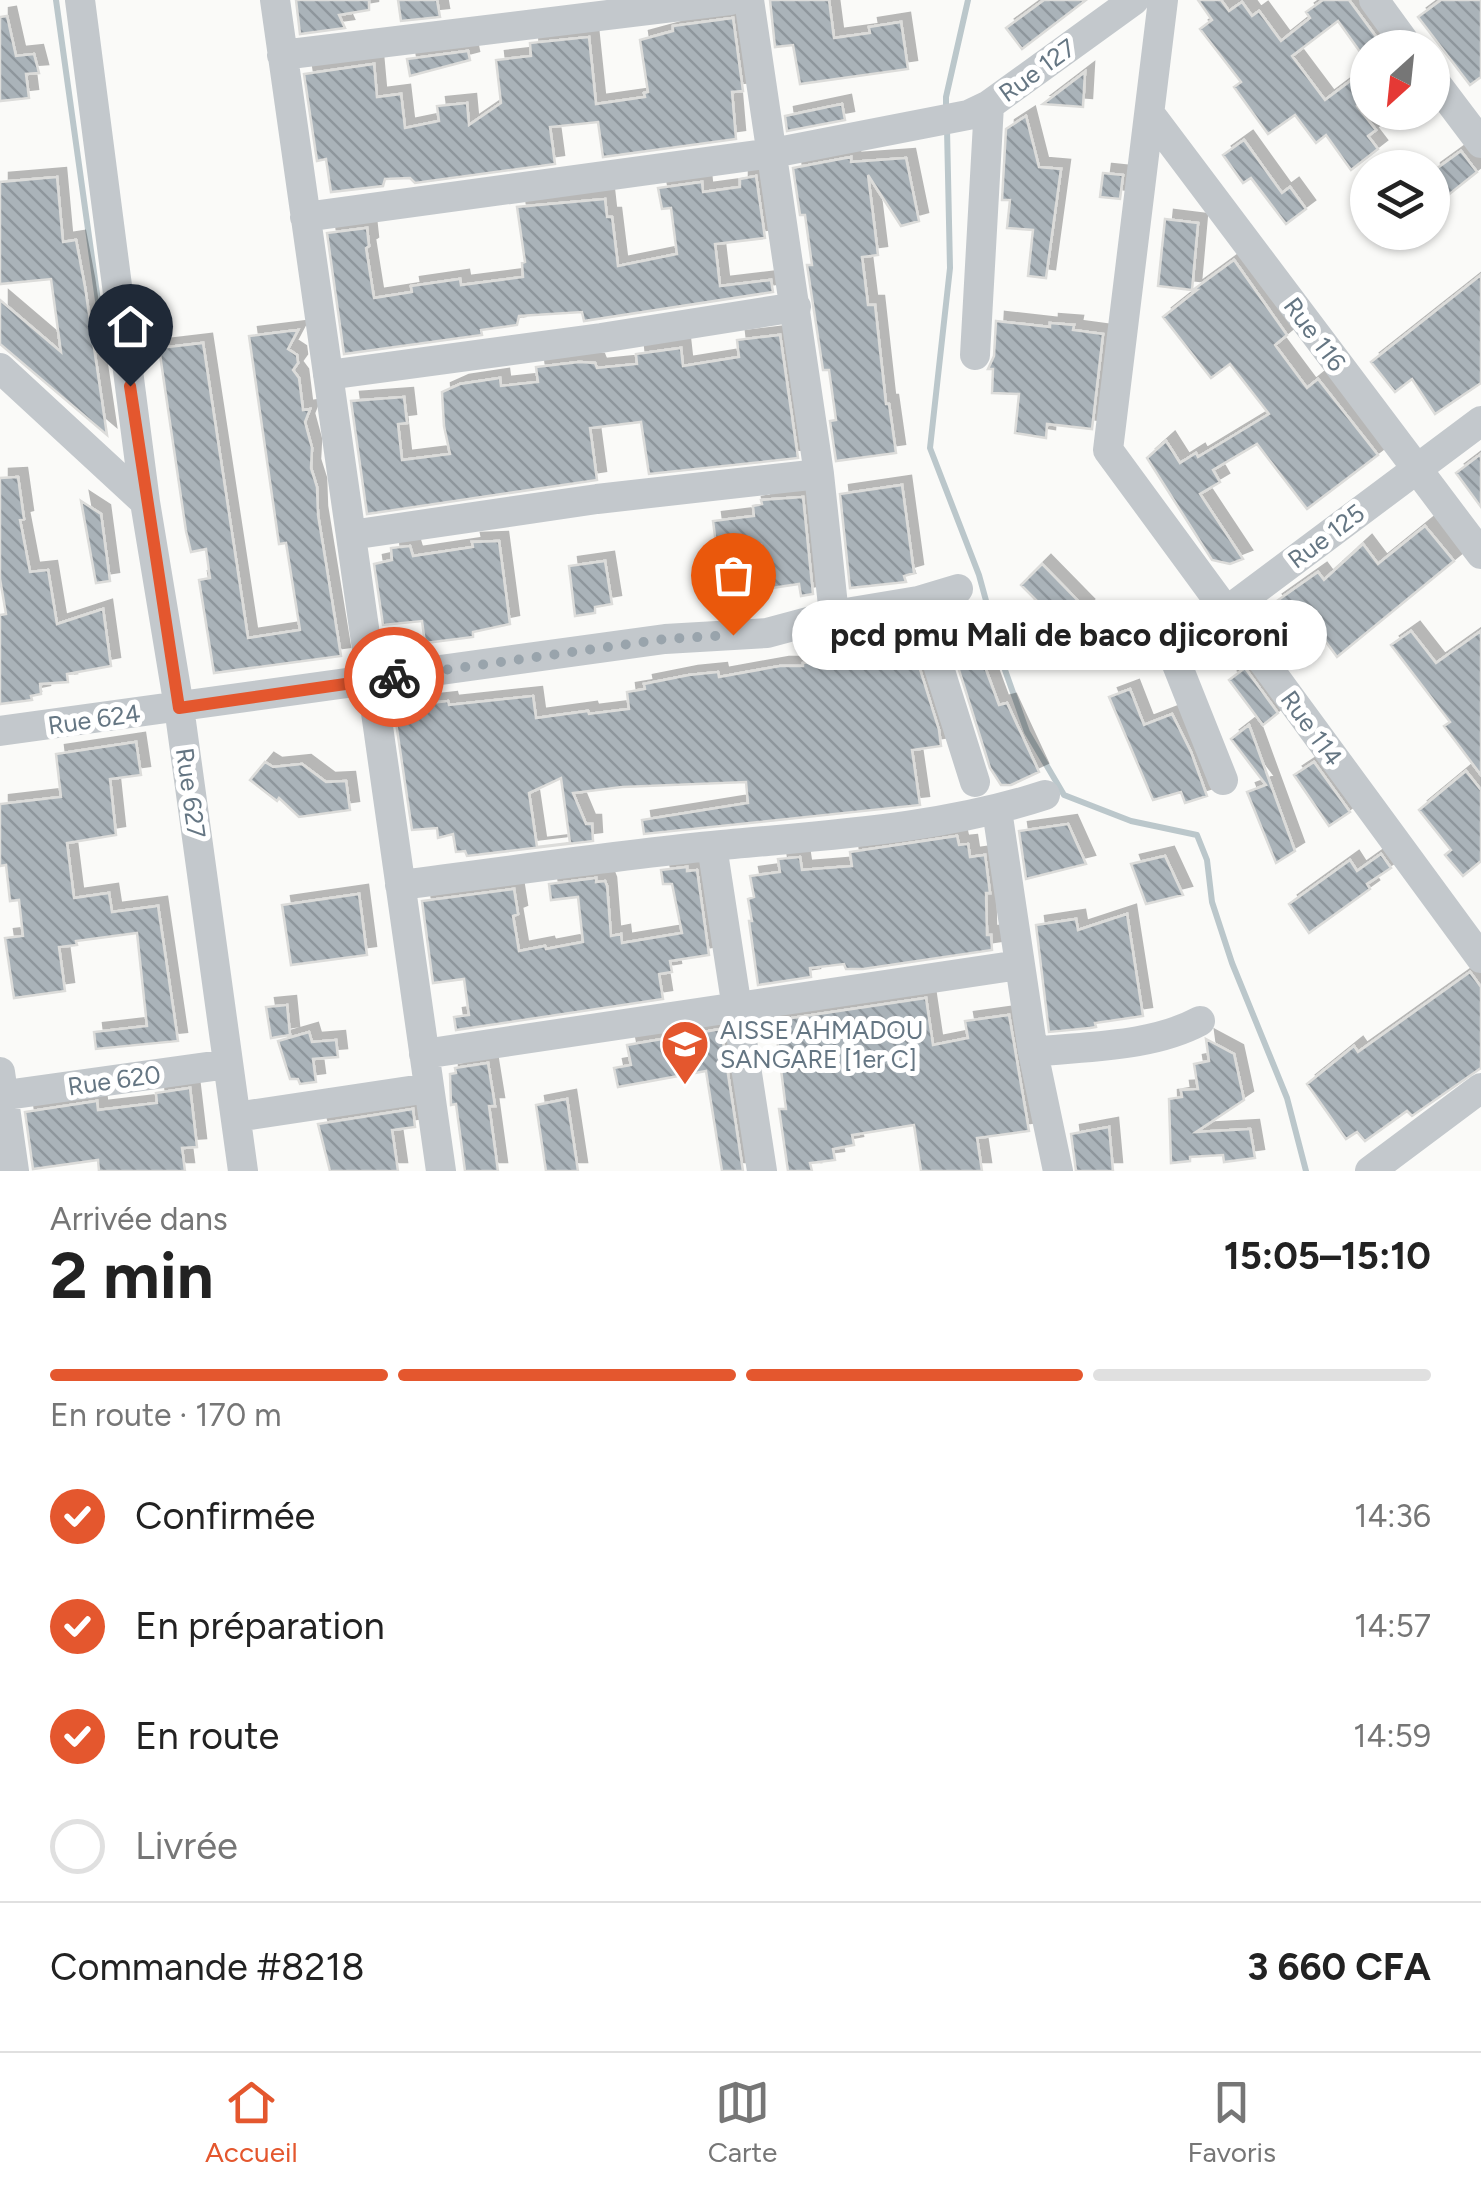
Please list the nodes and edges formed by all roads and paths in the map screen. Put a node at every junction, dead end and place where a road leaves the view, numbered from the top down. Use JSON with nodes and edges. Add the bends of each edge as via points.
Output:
{"nodes":[{"id":1,"x":80,"y":0,"type":"edge"},
{"id":2,"x":275,"y":0,"type":"edge"},
{"id":3,"x":730,"y":0,"type":"edge"},
{"id":4,"x":749,"y":0,"type":"edge"},
{"id":5,"x":1134,"y":0,"type":"edge"},
{"id":6,"x":1163,"y":0,"type":"edge"},
{"id":7,"x":1374,"y":0,"type":"edge"},
{"id":8,"x":1396,"y":30,"type":"edge"},
{"id":9,"x":282,"y":54,"type":"junction"},
{"id":10,"x":1450,"y":102,"type":"edge"},
{"id":11,"x":979,"y":110,"type":"junction"},
{"id":12,"x":1150,"y":114,"type":"junction"},
{"id":13,"x":1481,"y":143,"type":"edge"},
{"id":14,"x":773,"y":153,"type":"junction"},
{"id":15,"x":306,"y":217,"type":"junction"},
{"id":16,"x":796,"y":307,"type":"junction"},
{"id":17,"x":975,"y":355,"type":"dead end"},
{"id":18,"x":0,"y":368,"type":"edge"},
{"id":19,"x":328,"y":375,"type":"junction"},
{"id":20,"x":1481,"y":421,"type":"edge"},
{"id":21,"x":1417,"y":469,"type":"junction"},
{"id":22,"x":819,"y":474,"type":"junction"},
{"id":23,"x":145,"y":502,"type":"junction"},
{"id":24,"x":351,"y":535,"type":"junction"},
{"id":25,"x":1481,"y":554,"type":"edge"},
{"id":26,"x":958,"y":589,"type":"dead end"},
{"id":27,"x":918,"y":601,"type":"junction"},
{"id":28,"x":1226,"y":611,"type":"junction"},
{"id":29,"x":834,"y":615,"type":"junction"},
{"id":30,"x":371,"y":680,"type":"junction"},
{"id":31,"x":179,"y":708,"type":"junction"},
{"id":32,"x":0,"y":731,"type":"edge"},
{"id":33,"x":1223,"y":780,"type":"dead end"},
{"id":34,"x":975,"y":782,"type":"dead end"},
{"id":35,"x":1045,"y":795,"type":"dead end"},
{"id":36,"x":997,"y":810,"type":"junction"},
{"id":37,"x":712,"y":846,"type":"junction"},
{"id":38,"x":400,"y":885,"type":"junction"},
{"id":39,"x":1481,"y":958,"type":"edge"},
{"id":40,"x":1019,"y":965,"type":"junction"},
{"id":41,"x":737,"y":1007,"type":"junction"},
{"id":42,"x":1200,"y":1022,"type":"dead end"},
{"id":43,"x":1033,"y":1052,"type":"junction"},
{"id":44,"x":424,"y":1054,"type":"junction"},
{"id":45,"x":228,"y":1064,"type":"junction"},
{"id":46,"x":1,"y":1088,"type":"edge"},
{"id":47,"x":429,"y":1088,"type":"junction"},
{"id":48,"x":1481,"y":1088,"type":"edge"},
{"id":49,"x":236,"y":1117,"type":"junction"},
{"id":50,"x":14,"y":1171,"type":"edge"},
{"id":51,"x":243,"y":1171,"type":"edge"},
{"id":52,"x":441,"y":1171,"type":"edge"},
{"id":53,"x":762,"y":1171,"type":"edge"},
{"id":54,"x":1058,"y":1171,"type":"edge"},
{"id":55,"x":1370,"y":1171,"type":"edge"}],
"edges":[{"from":1,"to":23,"type":"street","name":"Rue 627"},
{"from":2,"to":9,"type":"street"},
{"from":3,"to":9,"type":"street"},
{"from":4,"to":14,"type":"street"},
{"from":5,"to":11,"type":"street","name":"Rue 127"},
{"from":6,"to":12,"type":"street"},
{"from":7,"to":8,"type":"street"},
{"from":9,"to":15,"type":"street"},
{"from":10,"to":13,"type":"street"},
{"from":11,"to":14,"type":"street"},
{"from":11,"to":17,"type":"street"},
{"from":12,"to":21,"type":"street","name":"Rue 116"},
{"from":12,"to":28,"type":"street","name":"Rue 114","via":[[1108,450]]},
{"from":14,"to":15,"type":"street"},
{"from":14,"to":16,"type":"street"},
{"from":15,"to":19,"type":"street"},
{"from":16,"to":19,"type":"street"},
{"from":16,"to":22,"type":"street"},
{"from":18,"to":23,"type":"street"},
{"from":19,"to":24,"type":"street"},
{"from":20,"to":21,"type":"street","name":"Rue 125"},
{"from":21,"to":25,"type":"street","name":"Rue 116"},
{"from":21,"to":28,"type":"street","name":"Rue 125"},
{"from":22,"to":24,"type":"street"},
{"from":22,"to":29,"type":"street"},
{"from":23,"to":31,"type":"street","name":"Rue 627"},
{"from":24,"to":30,"type":"street"},
{"from":26,"to":27,"type":"street","name":"Rue 624"},
{"from":27,"to":29,"type":"street","name":"Rue 624"},
{"from":27,"to":34,"type":"street"},
{"from":28,"to":33,"type":"street","name":"Rue 125","via":[[1172,652]]},
{"from":28,"to":39,"type":"street","name":"Rue 114"},
{"from":29,"to":30,"type":"street","name":"Rue 624","via":[[768,634],[665,639]]},
{"from":30,"to":31,"type":"street","name":"Rue 624"},
{"from":30,"to":38,"type":"street"},
{"from":31,"to":32,"type":"street","name":"Rue 624"},
{"from":31,"to":45,"type":"street","name":"Rue 627"},
{"from":35,"to":36,"type":"street"},
{"from":36,"to":37,"type":"street","via":[[808,839]]},
{"from":36,"to":40,"type":"street"},
{"from":37,"to":38,"type":"street"},
{"from":37,"to":41,"type":"street"},
{"from":38,"to":44,"type":"street"},
{"from":40,"to":41,"type":"street"},
{"from":40,"to":43,"type":"street"},
{"from":41,"to":44,"type":"street"},
{"from":41,"to":53,"type":"street"},
{"from":42,"to":43,"type":"street","via":[[1142,1039]]},
{"from":43,"to":54,"type":"street"},
{"from":44,"to":47,"type":"street"},
{"from":45,"to":46,"type":"street","name":"Rue 620"},
{"from":45,"to":49,"type":"street","name":"Rue 627"},
{"from":46,"to":50,"type":"street"},
{"from":47,"to":49,"type":"street"},
{"from":47,"to":52,"type":"street"},
{"from":48,"to":55,"type":"street"},
{"from":49,"to":51,"type":"street","name":"Rue 627"}]}
